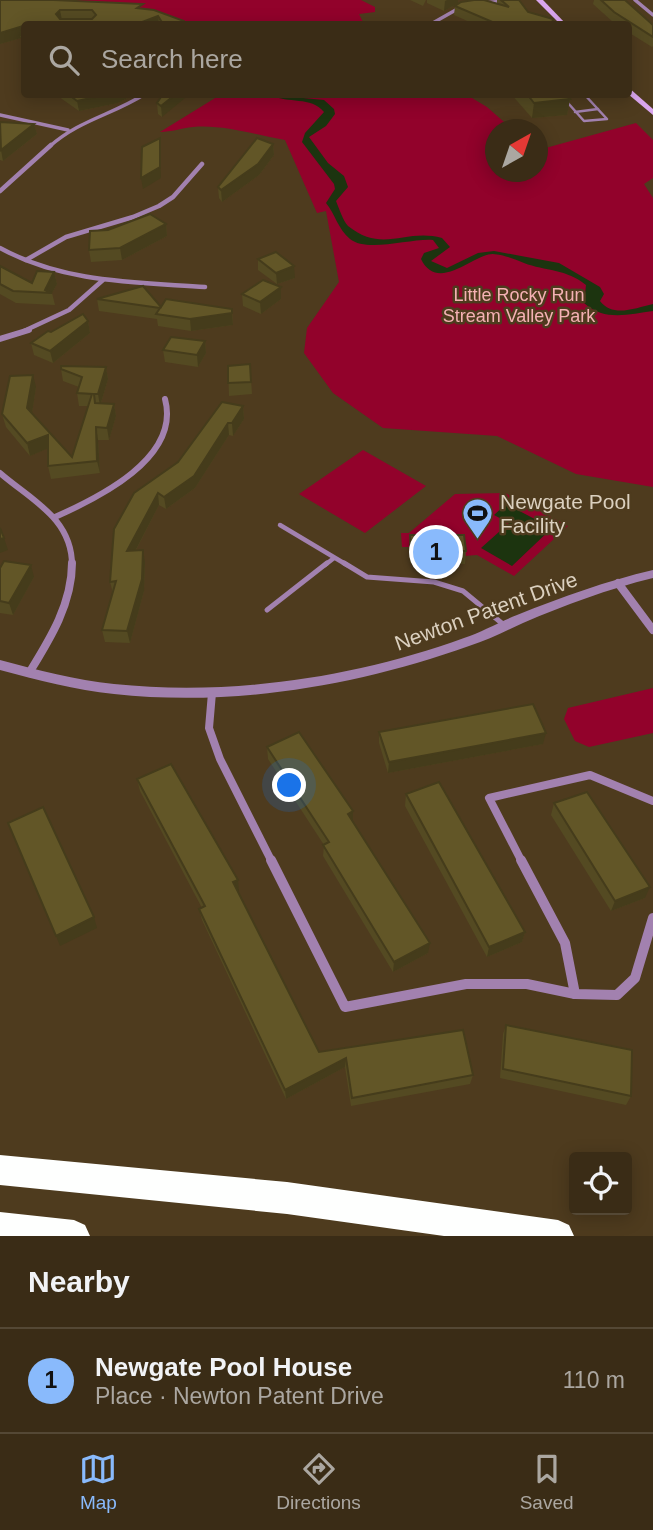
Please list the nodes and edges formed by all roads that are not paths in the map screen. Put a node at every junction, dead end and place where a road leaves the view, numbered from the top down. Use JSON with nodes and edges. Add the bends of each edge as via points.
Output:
{"nodes":[{"id":1,"x":514,"y":0,"type":"edge"},
{"id":2,"x":539,"y":0,"type":"edge"},
{"id":3,"x":635,"y":0,"type":"edge"},
{"id":4,"x":474,"y":4,"type":"edge"},
{"id":5,"x":462,"y":7,"type":"edge"},
{"id":6,"x":653,"y":15,"type":"edge"},
{"id":7,"x":435,"y":21,"type":"edge"},
{"id":8,"x":560,"y":21,"type":"edge"},
{"id":9,"x":632,"y":93,"type":"edge"},
{"id":10,"x":138,"y":98,"type":"edge"},
{"id":11,"x":564,"y":98,"type":"edge"},
{"id":12,"x":588,"y":98,"type":"edge"},
{"id":13,"x":598,"y":109,"type":"junction"},
{"id":14,"x":575,"y":111,"type":"junction"},
{"id":15,"x":653,"y":113,"type":"edge"},
{"id":16,"x":0,"y":115,"type":"edge"},
{"id":17,"x":68,"y":130,"type":"junction"},
{"id":18,"x":202,"y":164,"type":"dead end"},
{"id":19,"x":0,"y":191,"type":"edge"},
{"id":20,"x":0,"y":248,"type":"edge"},
{"id":21,"x":26,"y":260,"type":"junction"},
{"id":22,"x":103,"y":280,"type":"junction"},
{"id":23,"x":205,"y":288,"type":"dead end"},
{"id":24,"x":0,"y":339,"type":"edge"},
{"id":25,"x":165,"y":399,"type":"dead end"},
{"id":26,"x":0,"y":473,"type":"edge"},
{"id":27,"x":55,"y":517,"type":"junction"},
{"id":28,"x":280,"y":525,"type":"dead end"},
{"id":29,"x":334,"y":558,"type":"junction"},
{"id":30,"x":653,"y":574,"type":"edge"},
{"id":31,"x":618,"y":583,"type":"junction"},
{"id":32,"x":267,"y":610,"type":"dead end"},
{"id":33,"x":504,"y":626,"type":"junction"},
{"id":34,"x":653,"y":630,"type":"edge"},
{"id":35,"x":0,"y":665,"type":"edge"},
{"id":36,"x":29,"y":673,"type":"junction"},
{"id":37,"x":212,"y":693,"type":"junction"},
{"id":38,"x":653,"y":801,"type":"edge"},
{"id":39,"x":653,"y":918,"type":"edge"},
{"id":40,"x":575,"y":994,"type":"junction"},
{"id":41,"x":0,"y":1170,"type":"edge"},
{"id":42,"x":0,"y":1228,"type":"edge"},
{"id":43,"x":74,"y":1236,"type":"edge"},
{"id":44,"x":558,"y":1236,"type":"edge"}],
"edges":[{"from":1,"to":4,"type":"street"},
{"from":2,"to":8,"type":"main road"},
{"from":3,"to":6,"type":"street"},
{"from":5,"to":7,"type":"street"},
{"from":9,"to":15,"type":"main road"},
{"from":10,"to":17,"type":"street"},
{"from":11,"to":14,"type":"lane"},
{"from":12,"to":13,"type":"lane"},
{"from":13,"to":14,"type":"lane"},
{"from":13,"to":14,"type":"lane","via":[[607,119],[584,121]]},
{"from":16,"to":17,"type":"street"},
{"from":17,"to":19,"type":"street"},
{"from":18,"to":21,"type":"street","via":[[159,206],[66,237]]},
{"from":20,"to":21,"type":"street"},
{"from":21,"to":22,"type":"street"},
{"from":22,"to":23,"type":"street"},
{"from":22,"to":24,"type":"street","via":[[67,313]]},
{"from":25,"to":27,"type":"street","via":[[170,414],[167,427],[141,466],[109,492]]},
{"from":26,"to":27,"type":"street"},
{"from":27,"to":36,"type":"street","via":[[69,546],[71,587],[53,634]]},
{"from":28,"to":29,"type":"lane"},
{"from":29,"to":32,"type":"lane"},
{"from":29,"to":33,"type":"lane","via":[[367,577],[434,582],[463,591]]},
{"from":30,"to":31,"type":"street","name":"Newton Patent Drive"},
{"from":31,"to":33,"type":"street","name":"Newton Patent Drive"},
{"from":31,"to":34,"type":"street"},
{"from":33,"to":37,"type":"street","name":"Newton Patent Drive","via":[[462,644],[334,680]]},
{"from":35,"to":36,"type":"street","name":"Newton Patent Drive"},
{"from":36,"to":37,"type":"street","name":"Newton Patent Drive","via":[[72,685]]},
{"from":37,"to":40,"type":"street","via":[[209,727],[220,759],[345,1007],[466,984],[527,984]]},
{"from":38,"to":40,"type":"street","via":[[590,775],[489,798],[565,943]]},
{"from":39,"to":40,"type":"street","via":[[635,978],[617,995]]},
{"from":41,"to":44,"type":"highway","via":[[287,1198]]},
{"from":42,"to":43,"type":"highway"}]}
